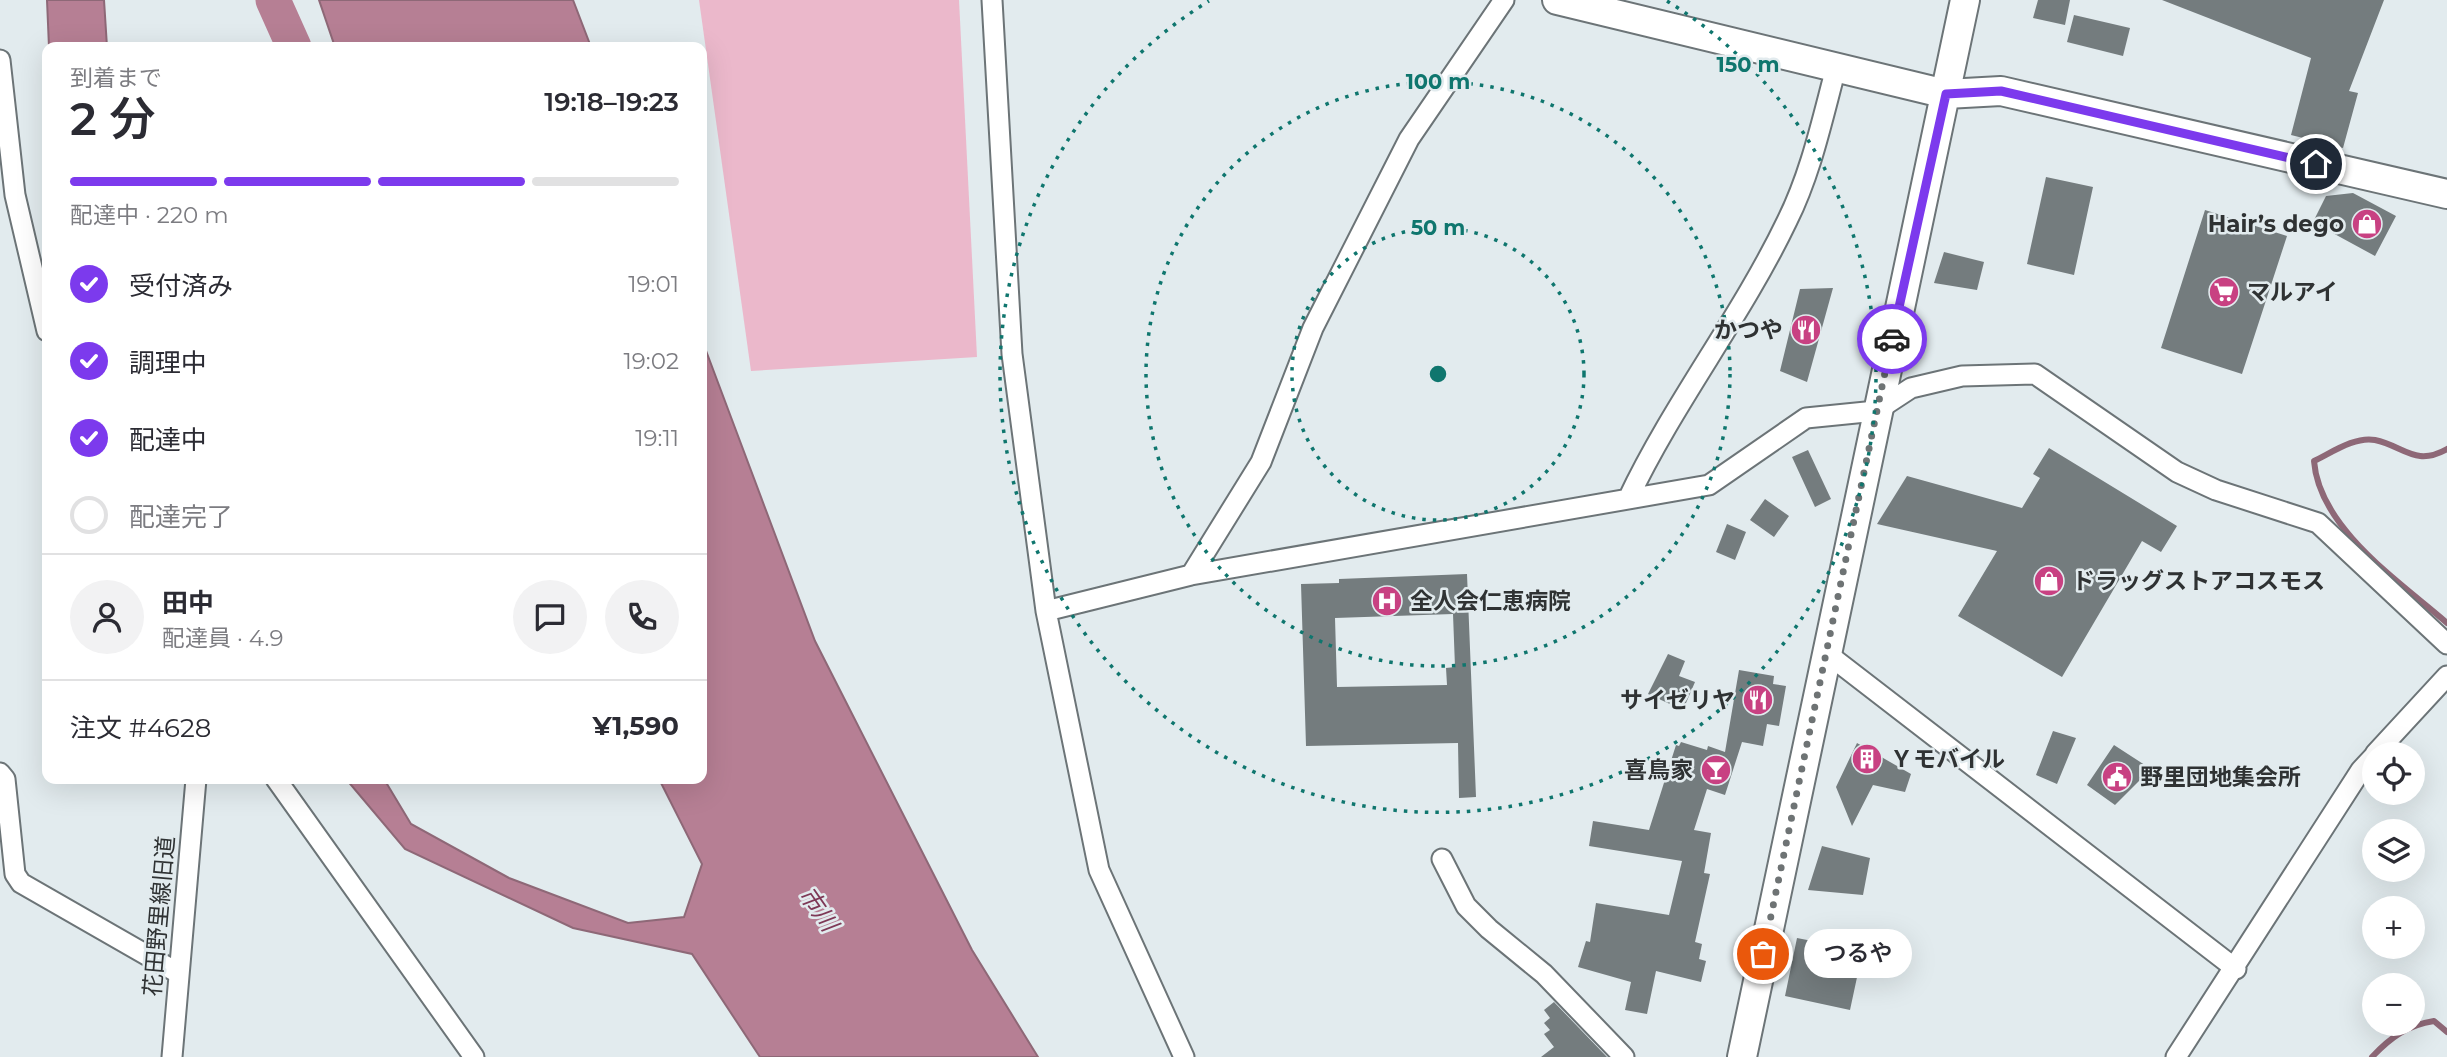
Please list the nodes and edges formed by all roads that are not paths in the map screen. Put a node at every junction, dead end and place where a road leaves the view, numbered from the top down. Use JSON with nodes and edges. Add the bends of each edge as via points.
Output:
{"nodes":[{"id":1,"x":992,"y":0,"type":"edge"},
{"id":2,"x":1504,"y":0,"type":"edge"},
{"id":3,"x":1557,"y":0,"type":"edge"},
{"id":4,"x":1965,"y":0,"type":"edge"},
{"id":5,"x":0,"y":60,"type":"edge"},
{"id":6,"x":1836,"y":68,"type":"junction"},
{"id":7,"x":1946,"y":94,"type":"junction"},
{"id":8,"x":2447,"y":194,"type":"edge"},
{"id":9,"x":42,"y":310,"type":"edge"},
{"id":10,"x":1876,"y":411,"type":"junction"},
{"id":11,"x":1628,"y":499,"type":"junction"},
{"id":12,"x":1191,"y":575,"type":"junction"},
{"id":13,"x":1046,"y":611,"type":"junction"},
{"id":14,"x":2447,"y":645,"type":"edge"},
{"id":15,"x":1825,"y":652,"type":"junction"},
{"id":16,"x":2447,"y":677,"type":"edge"},
{"id":17,"x":2387,"y":742,"type":"edge"},
{"id":18,"x":2362,"y":769,"type":"edge"},
{"id":19,"x":0,"y":772,"type":"edge"},
{"id":20,"x":197,"y":784,"type":"edge"},
{"id":21,"x":280,"y":784,"type":"edge"},
{"id":22,"x":1442,"y":859,"type":"dead end"},
{"id":23,"x":2236,"y":969,"type":"junction"},
{"id":24,"x":178,"y":973,"type":"junction"},
{"id":25,"x":172,"y":1057,"type":"edge"},
{"id":26,"x":474,"y":1057,"type":"edge"},
{"id":27,"x":1184,"y":1057,"type":"edge"},
{"id":28,"x":1624,"y":1057,"type":"edge"},
{"id":29,"x":1742,"y":1057,"type":"edge"},
{"id":30,"x":2176,"y":1057,"type":"edge"}],
"edges":[{"from":1,"to":13,"type":"street","via":[[1012,354]]},
{"from":2,"to":12,"type":"street","via":[[1403,151],[1313,328],[1261,462]]},
{"from":3,"to":6,"type":"highway"},
{"from":4,"to":7,"type":"highway"},
{"from":5,"to":9,"type":"street","via":[[15,195]]},
{"from":6,"to":7,"type":"highway"},
{"from":6,"to":11,"type":"street","via":[[1811,162],[1788,220],[1734,318],[1649,453]]},
{"from":7,"to":8,"type":"highway","via":[[2001,91]]},
{"from":7,"to":10,"type":"highway"},
{"from":10,"to":11,"type":"street","via":[[1806,418],[1709,485]]},
{"from":10,"to":14,"type":"street","via":[[1911,388],[1949,379],[2035,374],[2177,472],[2216,490],[2318,523]]},
{"from":10,"to":15,"type":"highway"},
{"from":11,"to":12,"type":"street"},
{"from":12,"to":13,"type":"street"},
{"from":13,"to":27,"type":"street","via":[[1099,870]]},
{"from":15,"to":23,"type":"street"},
{"from":15,"to":29,"type":"highway"},
{"from":16,"to":17,"type":"street"},
{"from":18,"to":23,"type":"street"},
{"from":19,"to":24,"type":"street","via":[[5,779],[15,874],[21,883]]},
{"from":20,"to":24,"type":"street","name":"花田野里線旧道"},
{"from":21,"to":26,"type":"street"},
{"from":22,"to":28,"type":"street","via":[[1466,906],[1544,974]]},
{"from":23,"to":30,"type":"street"},
{"from":24,"to":25,"type":"street","name":"花田野里線旧道"}]}
